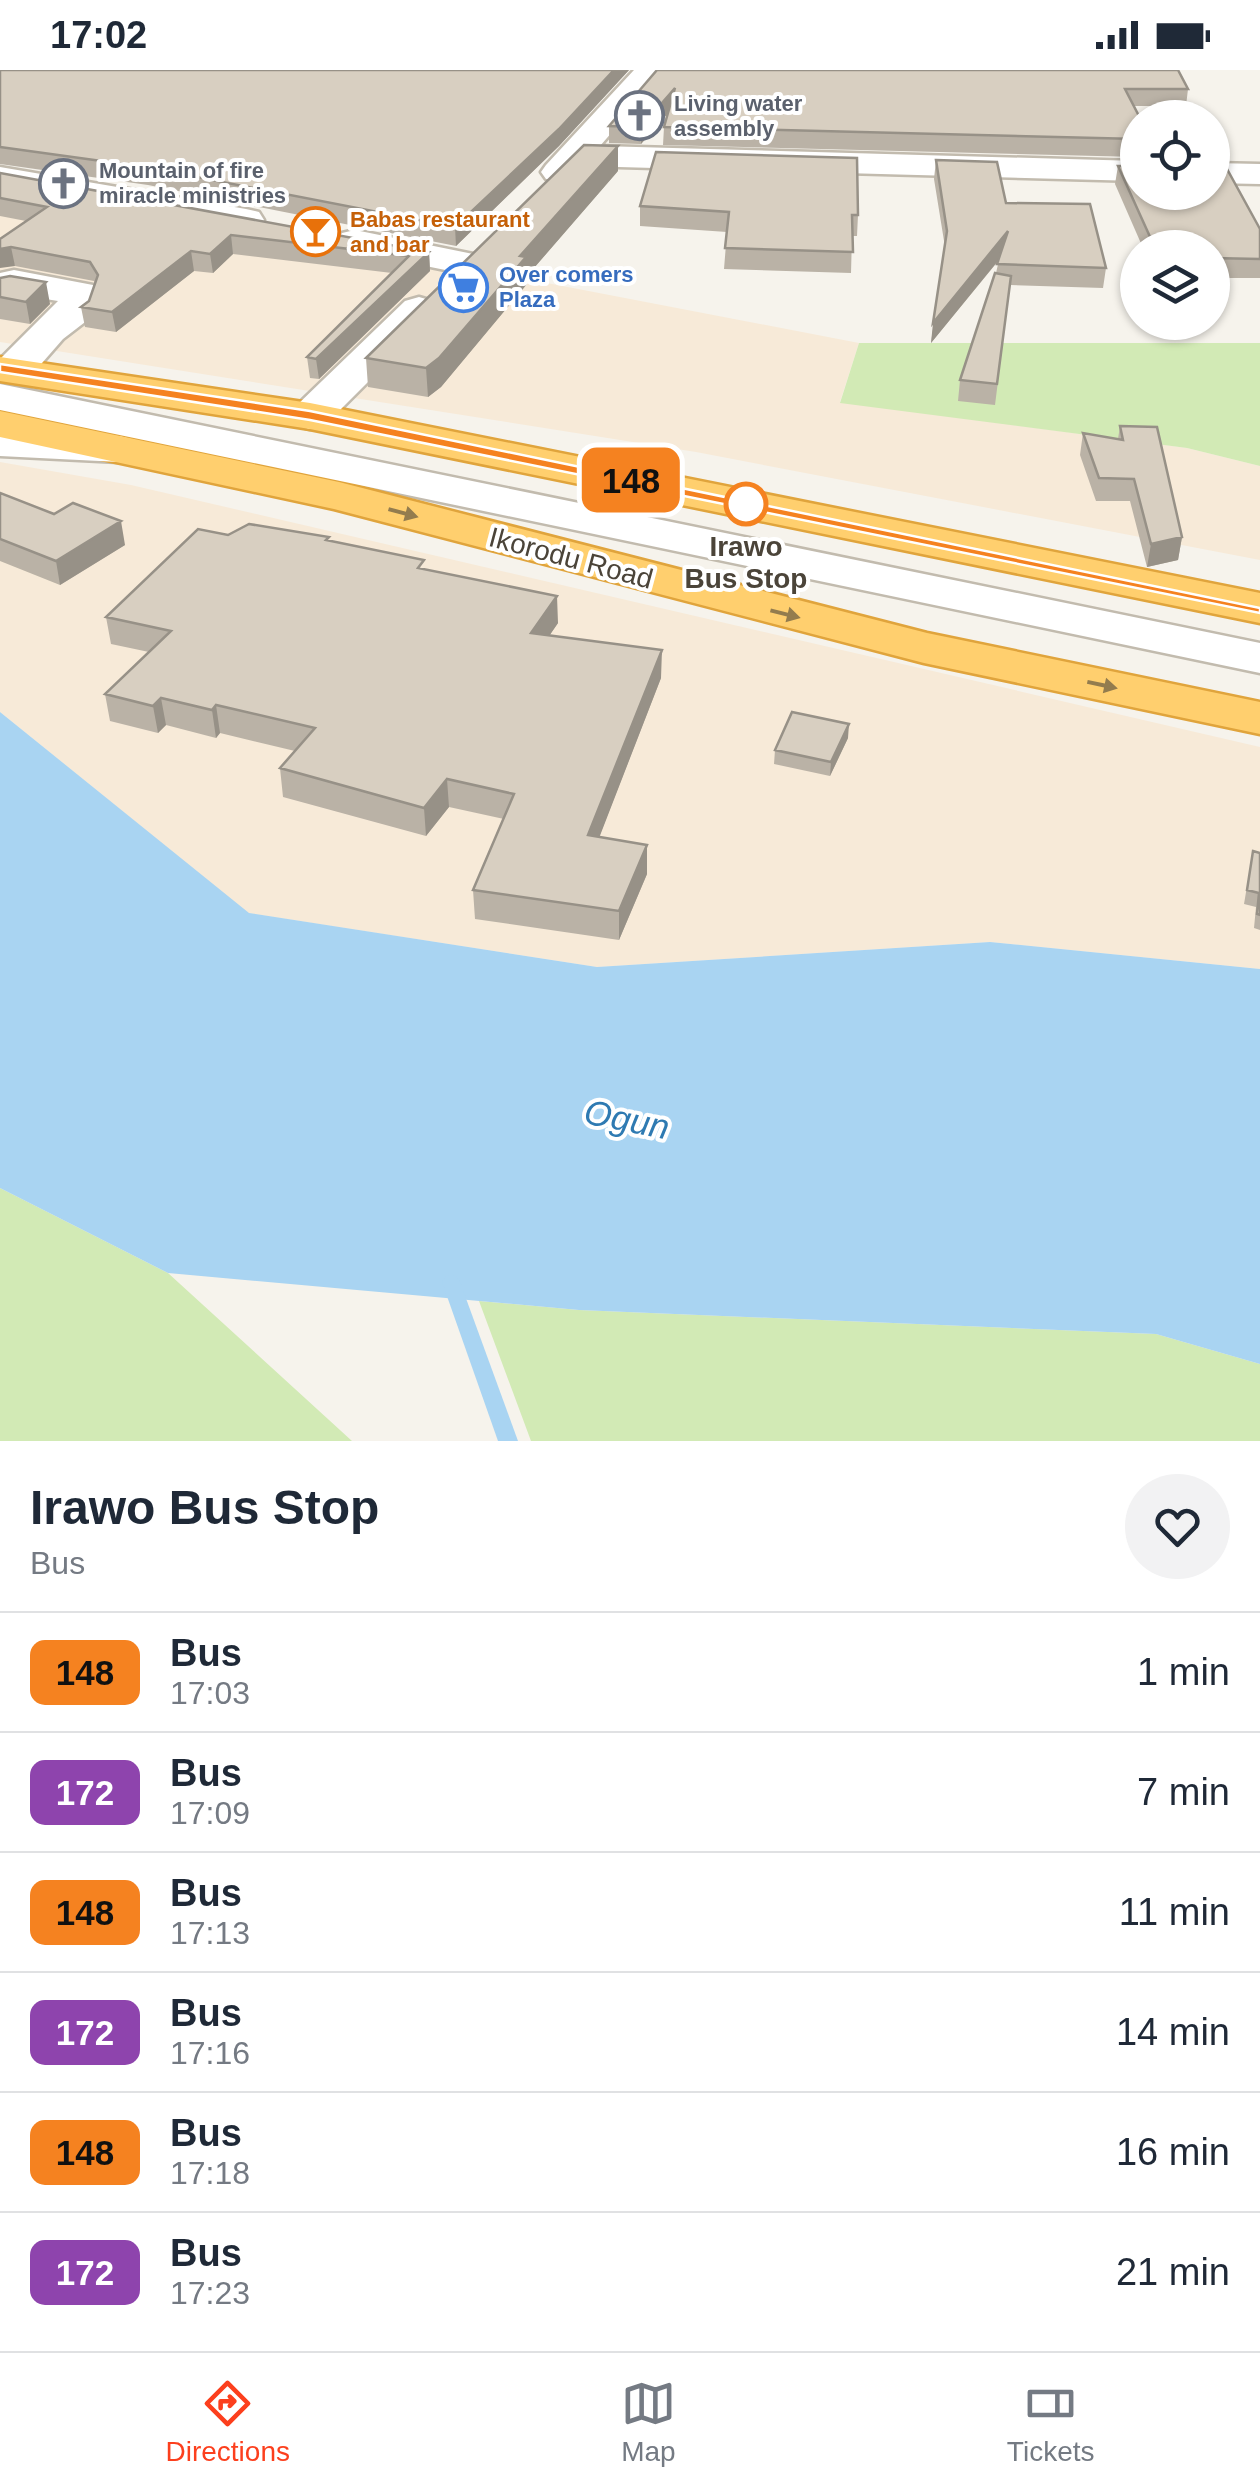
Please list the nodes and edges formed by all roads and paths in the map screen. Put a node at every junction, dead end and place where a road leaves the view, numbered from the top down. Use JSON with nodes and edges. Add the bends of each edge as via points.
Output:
{"nodes":[{"id":1,"x":652,"y":70,"type":"edge"},
{"id":2,"x":574,"y":156,"type":"junction"},
{"id":3,"x":1120,"y":171,"type":"edge"},
{"id":4,"x":1230,"y":173,"type":"edge"},
{"id":5,"x":1260,"y":174,"type":"edge"},
{"id":6,"x":0,"y":178,"type":"edge"},
{"id":7,"x":533,"y":196,"type":"edge"},
{"id":8,"x":278,"y":226,"type":"edge"},
{"id":9,"x":316,"y":234,"type":"edge"},
{"id":10,"x":492,"y":236,"type":"edge"},
{"id":11,"x":465,"y":264,"type":"junction"},
{"id":12,"x":0,"y":285,"type":"edge"},
{"id":13,"x":4,"y":379,"type":"edge"},
{"id":14,"x":310,"y":416,"type":"junction"},
{"id":15,"x":0,"y":424,"type":"edge"},
{"id":16,"x":0,"y":443,"type":"edge"},
{"id":17,"x":119,"y":449,"type":"junction"},
{"id":18,"x":1260,"y":608,"type":"edge"},
{"id":19,"x":1260,"y":658,"type":"edge"},
{"id":20,"x":1260,"y":718,"type":"edge"}],
"edges":[{"from":1,"to":2,"type":"street"},
{"from":2,"to":3,"type":"street"},
{"from":2,"to":7,"type":"street"},
{"from":4,"to":5,"type":"street"},
{"from":6,"to":8,"type":"street"},
{"from":9,"to":11,"type":"street"},
{"from":10,"to":11,"type":"street"},
{"from":11,"to":14,"type":"street"},
{"from":12,"to":13,"type":"street","via":[[79,293],[75,310]]},
{"from":13,"to":14,"type":"highway"},
{"from":13,"to":19,"type":"street"},
{"from":14,"to":18,"type":"highway"},
{"from":15,"to":17,"type":"highway","name":"Ikorodu Road"},
{"from":16,"to":17,"type":"street"},
{"from":17,"to":20,"type":"highway","name":"Ikorodu Road","one_way":true,"via":[[340,496],[924,648]]}]}
